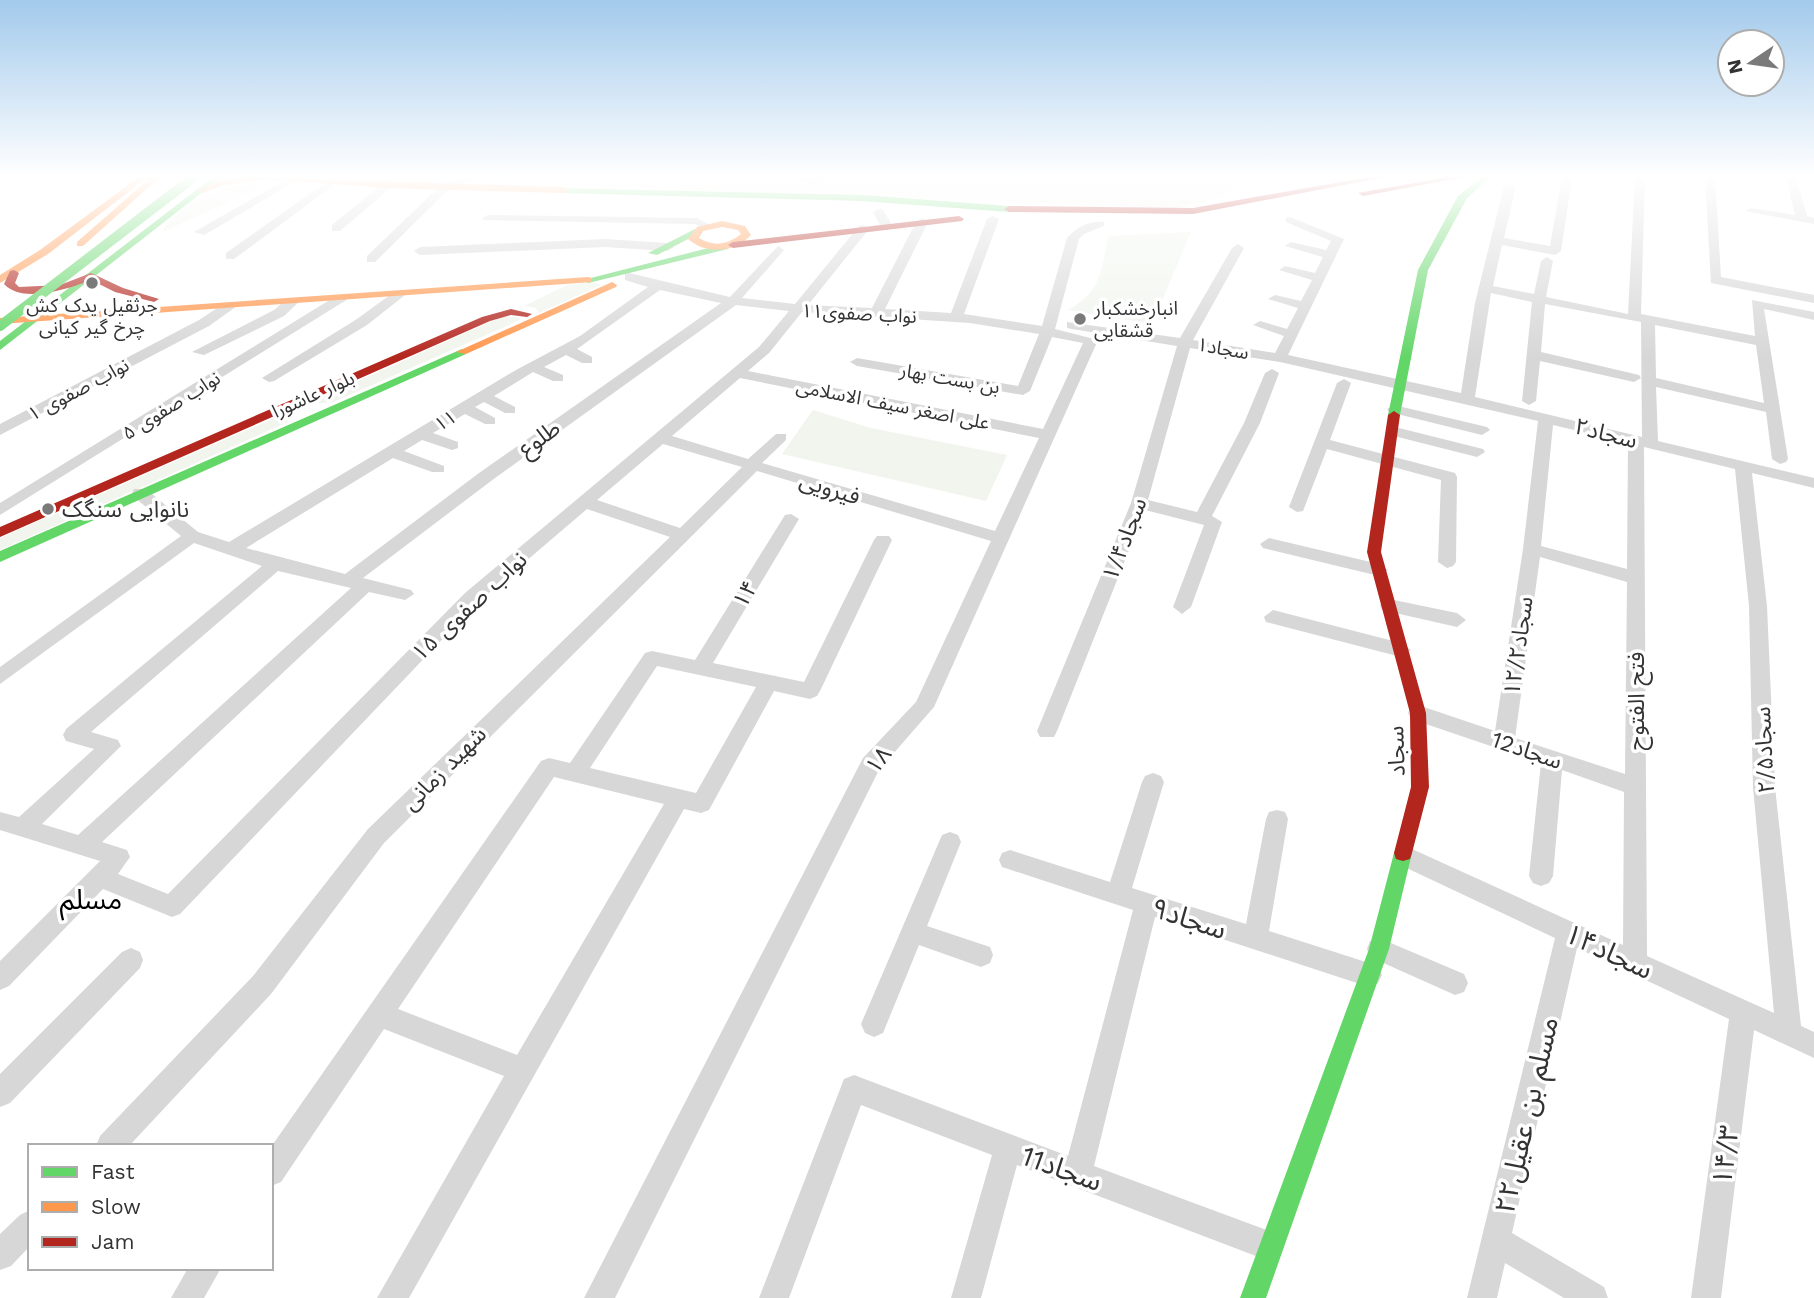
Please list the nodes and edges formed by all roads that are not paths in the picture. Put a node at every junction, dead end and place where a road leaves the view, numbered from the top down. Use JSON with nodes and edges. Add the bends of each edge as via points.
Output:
{"nodes":[{"id":1,"x":60,"y":238,"type":"edge"},
{"id":2,"x":87,"y":238,"type":"edge"},
{"id":3,"x":89,"y":238,"type":"edge"},
{"id":4,"x":120,"y":238,"type":"edge"},
{"id":5,"x":135,"y":238,"type":"edge"},
{"id":6,"x":256,"y":238,"type":"edge"},
{"id":7,"x":394,"y":238,"type":"edge"},
{"id":8,"x":685,"y":238,"type":"edge"},
{"id":9,"x":695,"y":238,"type":"edge"},
{"id":10,"x":742,"y":238,"type":"edge"},
{"id":11,"x":795,"y":238,"type":"edge"},
{"id":12,"x":856,"y":238,"type":"edge"},
{"id":13,"x":912,"y":238,"type":"edge"},
{"id":14,"x":987,"y":238,"type":"edge"},
{"id":15,"x":1073,"y":238,"type":"edge"},
{"id":16,"x":1334,"y":238,"type":"edge"},
{"id":17,"x":1441,"y":238,"type":"edge"},
{"id":18,"x":1555,"y":238,"type":"edge"},
{"id":19,"x":1639,"y":238,"type":"edge"},
{"id":20,"x":1713,"y":238,"type":"edge"},
{"id":21,"x":1497,"y":240,"type":"joint"},
{"id":22,"x":80,"y":244,"type":"junction"},
{"id":23,"x":729,"y":246,"type":"junction"},
{"id":24,"x":1291,"y":246,"type":"dead end"},
{"id":25,"x":668,"y":247,"type":"junction"},
{"id":26,"x":1238,"y":247,"type":"dead end"},
{"id":27,"x":778,"y":250,"type":"dead end"},
{"id":28,"x":420,"y":251,"type":"dead end"},
{"id":29,"x":1330,"y":255,"type":"junction"},
{"id":30,"x":230,"y":256,"type":"dead end"},
{"id":31,"x":1551,"y":256,"type":"junction"},
{"id":32,"x":371,"y":260,"type":"dead end"},
{"id":33,"x":1284,"y":270,"type":"dead end"},
{"id":34,"x":636,"y":273,"type":"junction"},
{"id":35,"x":7,"y":276,"type":"edge"},
{"id":36,"x":92,"y":276,"type":"junction"},
{"id":37,"x":1318,"y":278,"type":"junction"},
{"id":38,"x":657,"y":286,"type":"junction"},
{"id":39,"x":495,"y":287,"type":"junction"},
{"id":40,"x":1486,"y":288,"type":"junction"},
{"id":41,"x":399,"y":295,"type":"junction"},
{"id":42,"x":154,"y":299,"type":"junction"},
{"id":43,"x":341,"y":299,"type":"junction"},
{"id":44,"x":1275,"y":299,"type":"dead end"},
{"id":45,"x":1539,"y":299,"type":"junction"},
{"id":46,"x":1814,"y":299,"type":"edge"},
{"id":47,"x":281,"y":300,"type":"junction"},
{"id":48,"x":733,"y":301,"type":"junction"},
{"id":49,"x":57,"y":303,"type":"junction"},
{"id":50,"x":0,"y":304,"type":"edge"},
{"id":51,"x":230,"y":306,"type":"junction"},
{"id":52,"x":1304,"y":306,"type":"junction"},
{"id":53,"x":798,"y":310,"type":"junction"},
{"id":54,"x":876,"y":314,"type":"junction"},
{"id":55,"x":1814,"y":316,"type":"edge"},
{"id":56,"x":956,"y":317,"type":"junction"},
{"id":57,"x":1638,"y":318,"type":"junction"},
{"id":58,"x":36,"y":319,"type":"junction"},
{"id":59,"x":486,"y":319,"type":"junction"},
{"id":60,"x":0,"y":323,"type":"edge"},
{"id":61,"x":1260,"y":325,"type":"dead end"},
{"id":62,"x":509,"y":330,"type":"junction"},
{"id":63,"x":1047,"y":332,"type":"junction"},
{"id":64,"x":1290,"y":334,"type":"junction"},
{"id":65,"x":1091,"y":340,"type":"joint"},
{"id":66,"x":1185,"y":342,"type":"junction"},
{"id":67,"x":1763,"y":342,"type":"junction"},
{"id":68,"x":0,"y":346,"type":"edge"},
{"id":69,"x":566,"y":349,"type":"junction"},
{"id":70,"x":199,"y":352,"type":"dead end"},
{"id":71,"x":1534,"y":355,"type":"junction"},
{"id":72,"x":587,"y":360,"type":"dead end"},
{"id":73,"x":857,"y":362,"type":"dead end"},
{"id":74,"x":1276,"y":365,"type":"junction"},
{"id":75,"x":533,"y":367,"type":"junction"},
{"id":76,"x":816,"y":372,"type":"dead end"},
{"id":77,"x":737,"y":373,"type":"junction"},
{"id":78,"x":269,"y":378,"type":"dead end"},
{"id":79,"x":558,"y":378,"type":"dead end"},
{"id":80,"x":1642,"y":379,"type":"junction"},
{"id":81,"x":1345,"y":383,"type":"dead end"},
{"id":82,"x":1399,"y":383,"type":"junction"},
{"id":83,"x":805,"y":387,"type":"junction"},
{"id":84,"x":484,"y":396,"type":"junction"},
{"id":85,"x":1467,"y":399,"type":"junction"},
{"id":86,"x":1530,"y":401,"type":"dead end"},
{"id":87,"x":293,"y":403,"type":"junction"},
{"id":88,"x":465,"y":408,"type":"junction"},
{"id":89,"x":1772,"y":408,"type":"junction"},
{"id":90,"x":510,"y":410,"type":"dead end"},
{"id":91,"x":1394,"y":410,"type":"junction"},
{"id":92,"x":311,"y":417,"type":"junction"},
{"id":93,"x":1546,"y":418,"type":"junction"},
{"id":94,"x":489,"y":421,"type":"dead end"},
{"id":95,"x":0,"y":430,"type":"edge"},
{"id":96,"x":1482,"y":430,"type":"dead end"},
{"id":97,"x":1391,"y":431,"type":"junction"},
{"id":98,"x":421,"y":434,"type":"junction"},
{"id":99,"x":1049,"y":435,"type":"junction"},
{"id":100,"x":780,"y":437,"type":"dead end"},
{"id":101,"x":661,"y":438,"type":"junction"},
{"id":102,"x":1643,"y":442,"type":"junction"},
{"id":103,"x":1322,"y":443,"type":"junction"},
{"id":104,"x":452,"y":445,"type":"dead end"},
{"id":105,"x":393,"y":452,"type":"junction"},
{"id":106,"x":1477,"y":452,"type":"dead end"},
{"id":107,"x":1780,"y":459,"type":"dead end"},
{"id":108,"x":1387,"y":460,"type":"junction"},
{"id":109,"x":752,"y":465,"type":"junction"},
{"id":110,"x":1743,"y":466,"type":"junction"},
{"id":111,"x":438,"y":468,"type":"dead end"},
{"id":112,"x":1814,"y":483,"type":"edge"},
{"id":113,"x":140,"y":493,"type":"junction"},
{"id":114,"x":585,"y":502,"type":"junction"},
{"id":115,"x":1139,"y":503,"type":"junction"},
{"id":116,"x":1297,"y":507,"type":"dead end"},
{"id":117,"x":0,"y":510,"type":"edge"},
{"id":118,"x":791,"y":519,"type":"dead end"},
{"id":119,"x":1208,"y":521,"type":"junction"},
{"id":120,"x":3,"y":528,"type":"edge"},
{"id":121,"x":682,"y":535,"type":"junction"},
{"id":122,"x":192,"y":536,"type":"junction"},
{"id":123,"x":999,"y":538,"type":"junction"},
{"id":124,"x":883,"y":540,"type":"dead end"},
{"id":125,"x":1269,"y":544,"type":"dead end"},
{"id":126,"x":231,"y":549,"type":"junction"},
{"id":127,"x":1532,"y":549,"type":"junction"},
{"id":128,"x":0,"y":557,"type":"edge"},
{"id":129,"x":1447,"y":562,"type":"dead end"},
{"id":130,"x":275,"y":564,"type":"junction"},
{"id":131,"x":1379,"y":570,"type":"junction"},
{"id":132,"x":1636,"y":578,"type":"junction"},
{"id":133,"x":357,"y":582,"type":"junction"},
{"id":134,"x":405,"y":594,"type":"dead end"},
{"id":135,"x":1388,"y":605,"type":"junction"},
{"id":136,"x":1182,"y":607,"type":"dead end"},
{"id":137,"x":1273,"y":617,"type":"dead end"},
{"id":138,"x":1457,"y":620,"type":"dead end"},
{"id":139,"x":1401,"y":650,"type":"junction"},
{"id":140,"x":700,"y":668,"type":"junction"},
{"id":141,"x":0,"y":677,"type":"edge"},
{"id":142,"x":769,"y":683,"type":"junction"},
{"id":143,"x":1418,"y":713,"type":"junction"},
{"id":144,"x":1047,"y":731,"type":"dead end"},
{"id":145,"x":1504,"y":742,"type":"junction"},
{"id":146,"x":1552,"y":759,"type":"junction"},
{"id":147,"x":575,"y":774,"type":"junction"},
{"id":148,"x":1153,"y":782,"type":"dead end"},
{"id":149,"x":1636,"y":787,"type":"junction"},
{"id":150,"x":678,"y":799,"type":"junction"},
{"id":151,"x":1278,"y":819,"type":"dead end"},
{"id":152,"x":0,"y":821,"type":"edge"},
{"id":153,"x":23,"y":828,"type":"junction"},
{"id":154,"x":950,"y":842,"type":"dead end"},
{"id":155,"x":82,"y":846,"type":"junction"},
{"id":156,"x":1404,"y":856,"type":"junction"},
{"id":157,"x":1010,"y":860,"type":"dead end"},
{"id":158,"x":1541,"y":876,"type":"dead end"},
{"id":159,"x":100,"y":877,"type":"junction"},
{"id":160,"x":1118,"y":895,"type":"junction"},
{"id":161,"x":1146,"y":904,"type":"junction"},
{"id":162,"x":913,"y":932,"type":"junction"},
{"id":163,"x":1570,"y":932,"type":"junction"},
{"id":164,"x":1255,"y":939,"type":"junction"},
{"id":165,"x":1379,"y":949,"type":"junction"},
{"id":166,"x":981,"y":955,"type":"dead end"},
{"id":167,"x":131,"y":960,"type":"dead end"},
{"id":168,"x":1635,"y":962,"type":"junction"},
{"id":169,"x":1369,"y":975,"type":"junction"},
{"id":170,"x":0,"y":978,"type":"edge"},
{"id":171,"x":1455,"y":983,"type":"dead end"},
{"id":172,"x":1743,"y":1013,"type":"junction"},
{"id":173,"x":377,"y":1014,"type":"junction"},
{"id":174,"x":874,"y":1024,"type":"dead end"},
{"id":175,"x":1789,"y":1034,"type":"junction"},
{"id":176,"x":1814,"y":1045,"type":"edge"},
{"id":177,"x":522,"y":1070,"type":"junction"},
{"id":178,"x":854,"y":1090,"type":"joint"},
{"id":179,"x":0,"y":1093,"type":"edge"},
{"id":180,"x":112,"y":1144,"type":"edge"},
{"id":181,"x":1009,"y":1148,"type":"junction"},
{"id":182,"x":273,"y":1169,"type":"edge"},
{"id":183,"x":1077,"y":1173,"type":"junction"},
{"id":184,"x":28,"y":1228,"type":"edge"},
{"id":185,"x":1496,"y":1240,"type":"junction"},
{"id":186,"x":1269,"y":1245,"type":"junction"},
{"id":187,"x":0,"y":1255,"type":"edge"},
{"id":188,"x":205,"y":1270,"type":"edge"},
{"id":189,"x":186,"y":1298,"type":"edge"},
{"id":190,"x":392,"y":1298,"type":"edge"},
{"id":191,"x":599,"y":1298,"type":"edge"},
{"id":192,"x":774,"y":1298,"type":"edge"},
{"id":193,"x":966,"y":1298,"type":"edge"},
{"id":194,"x":1253,"y":1298,"type":"edge"},
{"id":195,"x":1482,"y":1298,"type":"edge"},
{"id":196,"x":1593,"y":1298,"type":"edge"},
{"id":197,"x":1706,"y":1298,"type":"edge"}],
"edges":[{"from":1,"to":35,"type":"main road"},
{"from":2,"to":22,"type":"main road"},
{"from":3,"to":22,"type":"main road"},
{"from":4,"to":60,"type":"main road","bridge":true},
{"from":5,"to":36,"type":"main road"},
{"from":6,"to":30,"type":"street"},
{"from":7,"to":32,"type":"street"},
{"from":8,"to":25,"type":"main road"},
{"from":9,"to":23,"type":"main road","via":[[701,245]]},
{"from":10,"to":23,"type":"main road"},
{"from":11,"to":23,"type":"main road"},
{"from":12,"to":53,"type":"street","name":"نواب صفوی ۱۵"},
{"from":13,"to":54,"type":"street"},
{"from":14,"to":56,"type":"street"},
{"from":15,"to":63,"type":"street"},
{"from":16,"to":29,"type":"street","via":[[1338,239]]},
{"from":17,"to":82,"type":"main road","name":"سجاد","via":[[1423,270]]},
{"from":18,"to":31,"type":"street"},
{"from":19,"to":57,"type":"street","name":"فتح الفتوح"},
{"from":20,"to":46,"type":"street","via":[[1715,280]]},
{"from":21,"to":31,"type":"street"},
{"from":21,"to":40,"type":"street"},
{"from":22,"to":50,"type":"main road"},
{"from":23,"to":34,"type":"main road"},
{"from":24,"to":29,"type":"street"},
{"from":25,"to":28,"type":"street","via":[[605,243]]},
{"from":25,"to":47,"type":"main road","via":[[615,268],[577,275]]},
{"from":26,"to":66,"type":"street","name":"۱/۴سجاد"},
{"from":27,"to":48,"type":"street","name":"طلوع"},
{"from":29,"to":37,"type":"street"},
{"from":31,"to":45,"type":"street"},
{"from":33,"to":37,"type":"street"},
{"from":34,"to":38,"type":"street","name":"۱۱نواب صفوی"},
{"from":34,"to":39,"type":"main road"},
{"from":34,"to":62,"type":"main road","name":"بلوار عاشورا"},
{"from":35,"to":36,"type":"main road","via":[[16,290],[25,291],[62,288]]},
{"from":36,"to":42,"type":"main road","via":[[119,290]]},
{"from":36,"to":49,"type":"main road"},
{"from":37,"to":52,"type":"street"},
{"from":38,"to":48,"type":"street","name":"۱۱نواب صفوی"},
{"from":38,"to":69,"type":"street","name":"۱۱","via":[[630,309]]},
{"from":39,"to":41,"type":"main road"},
{"from":39,"to":59,"type":"main road","via":[[502,295],[499,306]]},
{"from":40,"to":45,"type":"street"},
{"from":40,"to":85,"type":"street"},
{"from":41,"to":43,"type":"main road"},
{"from":41,"to":78,"type":"street"},
{"from":42,"to":47,"type":"main road"},
{"from":42,"to":49,"type":"main road"},
{"from":43,"to":47,"type":"main road"},
{"from":43,"to":117,"type":"street","name":"نواب صفوی ۵"},
{"from":44,"to":52,"type":"street"},
{"from":45,"to":57,"type":"street"},
{"from":45,"to":71,"type":"street"},
{"from":47,"to":51,"type":"main road"},
{"from":47,"to":70,"type":"street","via":[[279,313]]},
{"from":48,"to":53,"type":"street","name":"۱۱نواب صفوی"},
{"from":48,"to":133,"type":"street","name":"طلوع","via":[[485,477]]},
{"from":49,"to":50,"type":"main road"},
{"from":49,"to":58,"type":"main road"},
{"from":51,"to":58,"type":"main road"},
{"from":51,"to":95,"type":"street","name":"نواب صفوی ۱"},
{"from":52,"to":64,"type":"street"},
{"from":53,"to":54,"type":"street","name":"۱۱نواب صفوی"},
{"from":53,"to":77,"type":"street","name":"نواب صفوی ۱۵","via":[[765,350]]},
{"from":54,"to":56,"type":"street","name":"۱۱نواب صفوی"},
{"from":55,"to":67,"type":"street","via":[[1757,303]]},
{"from":56,"to":63,"type":"street","name":"۱۱نواب صفوی"},
{"from":57,"to":67,"type":"street"},
{"from":57,"to":80,"type":"street","name":"فتح الفتوح"},
{"from":58,"to":60,"type":"main road"},
{"from":58,"to":68,"type":"main road"},
{"from":59,"to":62,"type":"main road","name":"بلوار عاشورا","via":[[511,312],[528,314]]},
{"from":59,"to":87,"type":"main road","name":"بلوار عاشورا"},
{"from":61,"to":64,"type":"street"},
{"from":62,"to":92,"type":"main road","name":"بلوار عاشورا"},
{"from":63,"to":65,"type":"street","name":"۱۱نواب صفوی"},
{"from":63,"to":66,"type":"street","name":"۱سجاد","via":[[1075,324]]},
{"from":63,"to":73,"type":"street","name":"بن بست بهار","via":[[1023,391]]},
{"from":64,"to":74,"type":"street"},
{"from":65,"to":99,"type":"street","name":"۱۸"},
{"from":66,"to":74,"type":"street","name":"۱سجاد"},
{"from":66,"to":115,"type":"street","name":"۱/۴سجاد"},
{"from":67,"to":89,"type":"street"},
{"from":69,"to":72,"type":"street"},
{"from":69,"to":75,"type":"street","name":"۱۱"},
{"from":71,"to":80,"type":"street"},
{"from":71,"to":86,"type":"street"},
{"from":74,"to":82,"type":"street","name":"۱سجاد"},
{"from":74,"to":119,"type":"street"},
{"from":75,"to":79,"type":"street"},
{"from":75,"to":84,"type":"street","name":"۱۱"},
{"from":76,"to":83,"type":"street"},
{"from":77,"to":83,"type":"street","name":"علی اصغر سیف الاسلامی"},
{"from":77,"to":101,"type":"street","name":"نواب صفوی ۱۵"},
{"from":80,"to":89,"type":"street"},
{"from":80,"to":102,"type":"street","name":"فتح الفتوح"},
{"from":81,"to":103,"type":"street"},
{"from":82,"to":85,"type":"street","name":"۲سجاد"},
{"from":82,"to":91,"type":"main road","name":"سجاد"},
{"from":83,"to":99,"type":"street","name":"علی اصغر سیف الاسلامی","via":[[857,403],[978,428]]},
{"from":84,"to":88,"type":"street","name":"۱۱"},
{"from":84,"to":90,"type":"street"},
{"from":85,"to":93,"type":"street","name":"۲سجاد"},
{"from":87,"to":92,"type":"main road"},
{"from":87,"to":120,"type":"main road","name":"بلوار عاشورا"},
{"from":88,"to":94,"type":"street"},
{"from":88,"to":98,"type":"street","name":"۱۱"},
{"from":89,"to":107,"type":"street"},
{"from":91,"to":96,"type":"street"},
{"from":91,"to":97,"type":"main road","name":"سجاد"},
{"from":92,"to":113,"type":"main road","name":"بلوار عاشورا"},
{"from":93,"to":102,"type":"street","name":"۲سجاد"},
{"from":93,"to":127,"type":"street","name":"۱۲/۲سجاد"},
{"from":97,"to":106,"type":"street"},
{"from":97,"to":108,"type":"main road","name":"سجاد"},
{"from":98,"to":104,"type":"street"},
{"from":98,"to":105,"type":"street","name":"۱۱"},
{"from":99,"to":123,"type":"street","name":"۱۸"},
{"from":100,"to":109,"type":"street","name":"شهید زمانی"},
{"from":101,"to":109,"type":"street","name":"فیرویی"},
{"from":101,"to":114,"type":"street","name":"نواب صفوی ۱۵"},
{"from":102,"to":110,"type":"street","name":"۲سجاد"},
{"from":102,"to":132,"type":"street","name":"فتح الفتوح"},
{"from":103,"to":108,"type":"street"},
{"from":103,"to":116,"type":"street"},
{"from":105,"to":111,"type":"street"},
{"from":105,"to":126,"type":"street","name":"۱۱"},
{"from":108,"to":129,"type":"street","via":[[1449,477]]},
{"from":108,"to":131,"type":"main road","name":"سجاد","via":[[1374,552]]},
{"from":109,"to":121,"type":"street","name":"شهید زمانی"},
{"from":109,"to":123,"type":"street","name":"فیرویی"},
{"from":110,"to":112,"type":"street","name":"۲سجاد"},
{"from":110,"to":175,"type":"street","name":"۲/۵سجاد","via":[[1758,606],[1765,787]]},
{"from":113,"to":122,"type":"street"},
{"from":113,"to":128,"type":"main road","name":"بلوار عاشورا"},
{"from":114,"to":121,"type":"street"},
{"from":114,"to":159,"type":"street","name":"نواب صفوی ۱۵","via":[[471,598],[172,905]]},
{"from":115,"to":119,"type":"street"},
{"from":115,"to":144,"type":"street","name":"۱/۴سجاد"},
{"from":118,"to":140,"type":"street","name":"۱۴"},
{"from":119,"to":136,"type":"street"},
{"from":121,"to":180,"type":"street","name":"شهید زمانی","via":[[376,836],[262,985]]},
{"from":122,"to":126,"type":"street"},
{"from":122,"to":141,"type":"street"},
{"from":123,"to":191,"type":"street","name":"۱۸","via":[[924,707],[871,764]]},
{"from":124,"to":142,"type":"street","via":[[810,691]]},
{"from":125,"to":131,"type":"street"},
{"from":126,"to":130,"type":"street"},
{"from":127,"to":132,"type":"street"},
{"from":127,"to":145,"type":"street","name":"۱۲/۲سجاد"},
{"from":130,"to":133,"type":"street"},
{"from":130,"to":153,"type":"street","via":[[73,736],[111,746]]},
{"from":131,"to":135,"type":"main road","name":"سجاد"},
{"from":132,"to":149,"type":"street","name":"فتح الفتوح"},
{"from":133,"to":134,"type":"street"},
{"from":133,"to":155,"type":"street","name":"طلوع"},
{"from":135,"to":138,"type":"street"},
{"from":135,"to":139,"type":"main road","name":"سجاد"},
{"from":137,"to":139,"type":"street"},
{"from":139,"to":143,"type":"main road","name":"سجاد"},
{"from":140,"to":142,"type":"street"},
{"from":140,"to":147,"type":"street","via":[[652,658]]},
{"from":142,"to":150,"type":"street","via":[[701,804]]},
{"from":143,"to":145,"type":"street","name":"12سجاد"},
{"from":143,"to":156,"type":"main road","name":"سجاد","via":[[1420,788]]},
{"from":145,"to":146,"type":"street","name":"12سجاد"},
{"from":146,"to":149,"type":"street","name":"12سجاد"},
{"from":146,"to":158,"type":"street"},
{"from":147,"to":150,"type":"street"},
{"from":147,"to":173,"type":"street","via":[[549,767]]},
{"from":148,"to":160,"type":"street"},
{"from":149,"to":168,"type":"street","name":"فتح الفتوح"},
{"from":150,"to":177,"type":"street"},
{"from":151,"to":164,"type":"street"},
{"from":152,"to":153,"type":"street"},
{"from":153,"to":155,"type":"street"},
{"from":154,"to":162,"type":"street"},
{"from":155,"to":159,"type":"street","via":[[119,857]]},
{"from":156,"to":163,"type":"street","name":"۱۴سجاد"},
{"from":156,"to":165,"type":"main road","name":"سجاد"},
{"from":157,"to":160,"type":"street","name":"۹سجاد"},
{"from":159,"to":170,"type":"street"},
{"from":160,"to":161,"type":"street","name":"۹سجاد"},
{"from":161,"to":164,"type":"street","name":"۹سجاد"},
{"from":161,"to":183,"type":"street"},
{"from":162,"to":166,"type":"street"},
{"from":162,"to":174,"type":"street"},
{"from":163,"to":168,"type":"street","name":"۱۴سجاد"},
{"from":163,"to":185,"type":"street","name":"مسلم بن عقیل۲۲"},
{"from":164,"to":169,"type":"street","name":"۹سجاد"},
{"from":165,"to":169,"type":"main road","name":"سجاد"},
{"from":165,"to":171,"type":"street"},
{"from":167,"to":179,"type":"street"},
{"from":168,"to":172,"type":"street","name":"۱۴سجاد"},
{"from":169,"to":186,"type":"main road","name":"سجاد"},
{"from":172,"to":175,"type":"street","name":"۱۴سجاد"},
{"from":172,"to":197,"type":"street","name":"۱۴/۳"},
{"from":173,"to":177,"type":"street"},
{"from":173,"to":182,"type":"street"},
{"from":175,"to":176,"type":"street","name":"۱۴سجاد"},
{"from":177,"to":190,"type":"street"},
{"from":178,"to":181,"type":"street","name":"11سجاد"},
{"from":178,"to":192,"type":"street"},
{"from":181,"to":183,"type":"street","name":"11سجاد"},
{"from":181,"to":193,"type":"street"},
{"from":183,"to":186,"type":"street","name":"11سجاد"},
{"from":184,"to":187,"type":"street"},
{"from":185,"to":195,"type":"street","name":"مسلم بن عقیل۲۲"},
{"from":185,"to":196,"type":"street"},
{"from":186,"to":194,"type":"main road","name":"سجاد"},
{"from":188,"to":189,"type":"street"}]}
